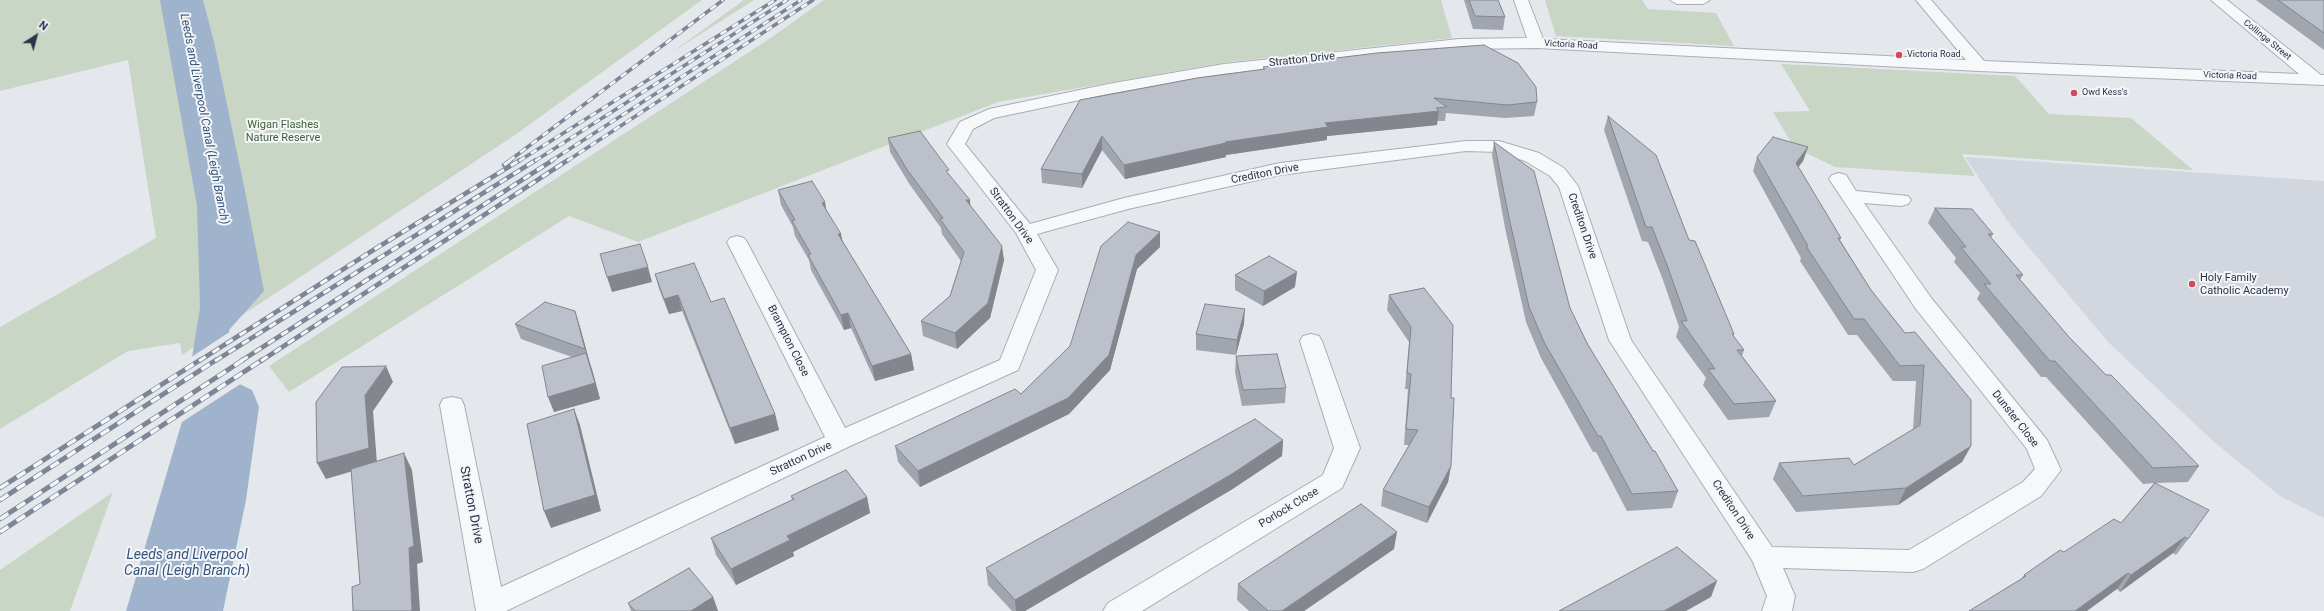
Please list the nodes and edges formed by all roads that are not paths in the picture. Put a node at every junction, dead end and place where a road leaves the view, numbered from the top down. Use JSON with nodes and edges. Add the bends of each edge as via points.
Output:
{"nodes":[{"id":1,"x":1522,"y":0,"type":"edge"},
{"id":2,"x":1677,"y":0,"type":"edge"},
{"id":3,"x":1703,"y":0,"type":"edge"},
{"id":4,"x":1923,"y":0,"type":"edge"},
{"id":5,"x":2218,"y":0,"type":"edge"},
{"id":6,"x":1537,"y":43,"type":"junction"},
{"id":7,"x":1979,"y":66,"type":"junction"},
{"id":8,"x":2320,"y":80,"type":"edge"},
{"id":9,"x":1901,"y":200,"type":"dead end"},
{"id":10,"x":1025,"y":231,"type":"junction"},
{"id":11,"x":737,"y":242,"type":"dead end"},
{"id":12,"x":1311,"y":341,"type":"dead end"},
{"id":13,"x":452,"y":405,"type":"dead end"},
{"id":14,"x":839,"y":441,"type":"junction"},
{"id":15,"x":1764,"y":557,"type":"junction"},
{"id":16,"x":490,"y":608,"type":"edge"},
{"id":17,"x":1118,"y":611,"type":"edge"},
{"id":18,"x":1777,"y":611,"type":"edge"}],
"edges":[{"from":1,"to":6,"type":"street"},
{"from":2,"to":3,"type":"street"},
{"from":4,"to":7,"type":"street"},
{"from":5,"to":8,"type":"street","name":"Collinge Street"},
{"from":6,"to":7,"type":"street","name":"Victoria Road"},
{"from":6,"to":10,"type":"street","name":"Stratton Drive","via":[[1459,44],[1224,69],[1108,89],[990,114],[966,126],[956,144]]},
{"from":7,"to":8,"type":"street","name":"Victoria Road"},
{"from":9,"to":15,"type":"street","name":"Dunster Close","via":[[1844,188],[1924,304],[2038,446],[2048,470],[2032,489],[1913,561]]},
{"from":10,"to":14,"type":"street","name":"Stratton Drive","via":[[1047,270],[1010,365]]},
{"from":10,"to":15,"type":"street","name":"Crediton Drive","via":[[1124,204],[1280,169],[1466,146],[1499,147],[1532,156],[1557,172],[1568,186],[1620,340]]},
{"from":11,"to":14,"type":"street","name":"Brampton Close"},
{"from":12,"to":17,"type":"street","name":"Porlock Close","via":[[1347,448],[1333,482]]},
{"from":13,"to":16,"type":"street","name":"Stratton Drive"},
{"from":14,"to":16,"type":"street","name":"Stratton Drive"},
{"from":15,"to":18,"type":"street","name":"Crediton Drive","via":[[1781,596]]}]}
